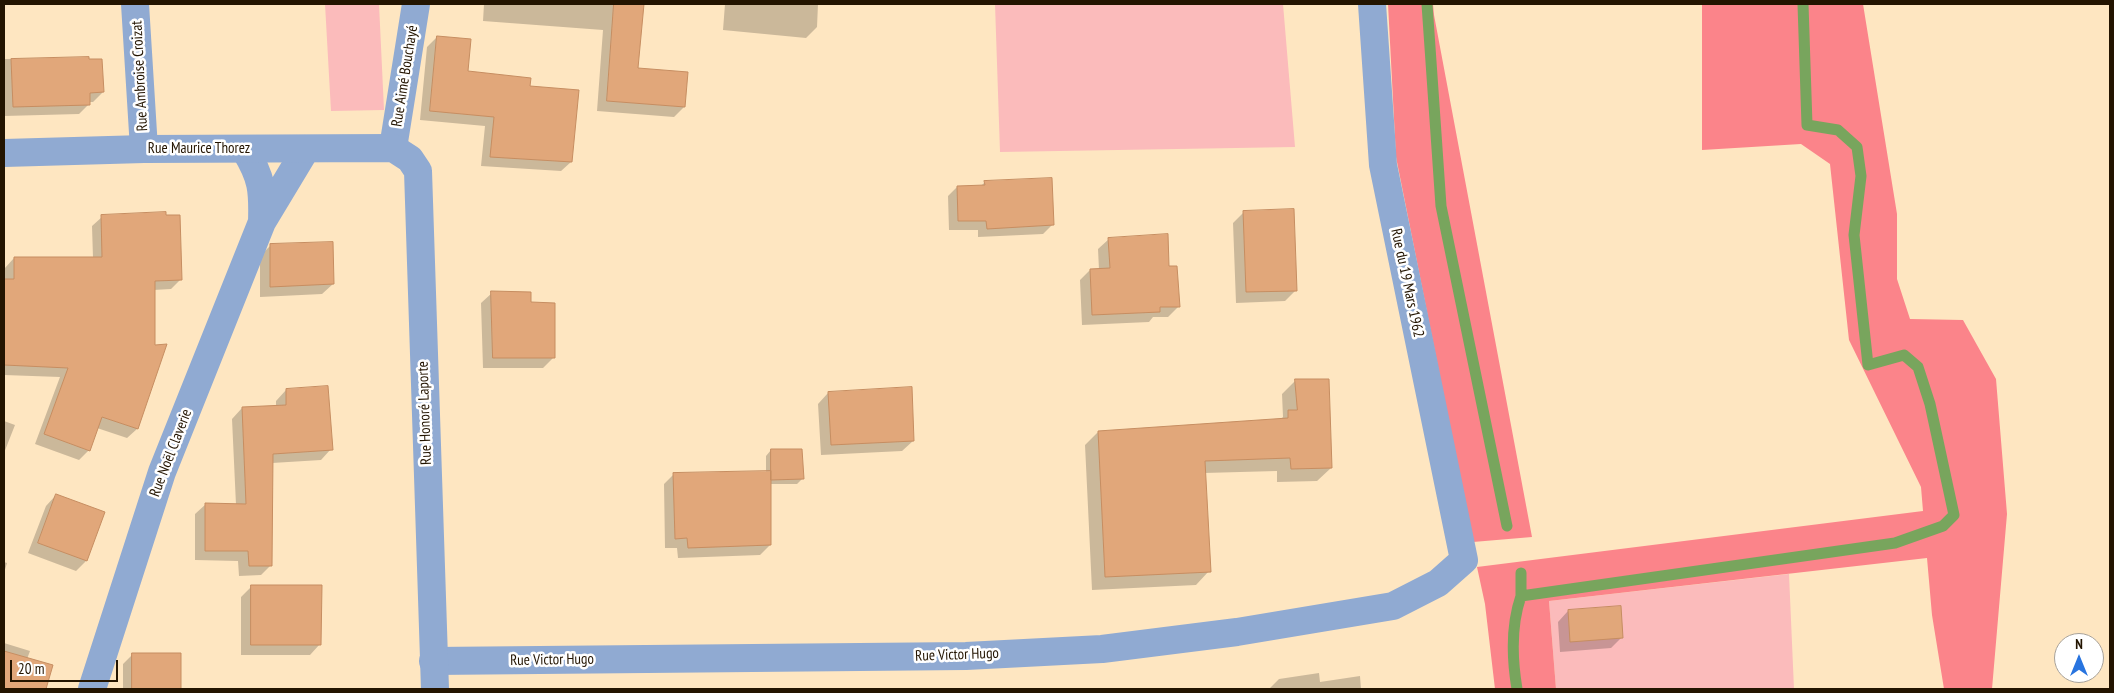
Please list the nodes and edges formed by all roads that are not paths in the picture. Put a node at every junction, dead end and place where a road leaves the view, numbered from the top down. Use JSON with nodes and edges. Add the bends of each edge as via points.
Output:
{"nodes":[{"id":1,"x":135,"y":4,"type":"edge"},
{"id":2,"x":416,"y":4,"type":"edge"},
{"id":3,"x":1372,"y":4,"type":"edge"},
{"id":4,"x":393,"y":148,"type":"junction"},
{"id":5,"x":144,"y":149,"type":"junction"},
{"id":6,"x":306,"y":149,"type":"junction"},
{"id":7,"x":245,"y":150,"type":"junction"},
{"id":8,"x":4,"y":153,"type":"edge"},
{"id":9,"x":262,"y":222,"type":"junction"},
{"id":10,"x":1464,"y":560,"type":"joint"},
{"id":11,"x":433,"y":661,"type":"junction"},
{"id":12,"x":92,"y":689,"type":"edge"},
{"id":13,"x":435,"y":689,"type":"edge"}],
"edges":[{"from":1,"to":5,"type":"street","name":"Rue Ambroise Croizat"},
{"from":2,"to":4,"type":"street","name":"Rue Aimé Bouchayé"},
{"from":3,"to":10,"type":"street","name":"Rue du 19 Mars 1962","via":[[1383,165]]},
{"from":4,"to":6,"type":"street","name":"Rue Maurice Thorez"},
{"from":4,"to":11,"type":"street","name":"Rue Honoré Laporte","via":[[410,159],[418,171]]},
{"from":5,"to":7,"type":"street","name":"Rue Maurice Thorez"},
{"from":5,"to":8,"type":"street","name":"Rue Maurice Thorez"},
{"from":6,"to":7,"type":"street","name":"Rue Maurice Thorez"},
{"from":6,"to":9,"type":"street","name":"Rue Noël Claverie"},
{"from":7,"to":9,"type":"street","name":"Rue Noël Claverie","via":[[263,191]]},
{"from":9,"to":12,"type":"street","name":"Rue Noël Claverie","via":[[162,472]]},
{"from":10,"to":11,"type":"street","name":"Rue Victor Hugo","via":[[1438,583],[1392,606],[1237,632],[1102,649],[966,656]]},
{"from":11,"to":13,"type":"street","name":"Rue Honoré Laporte"}]}
